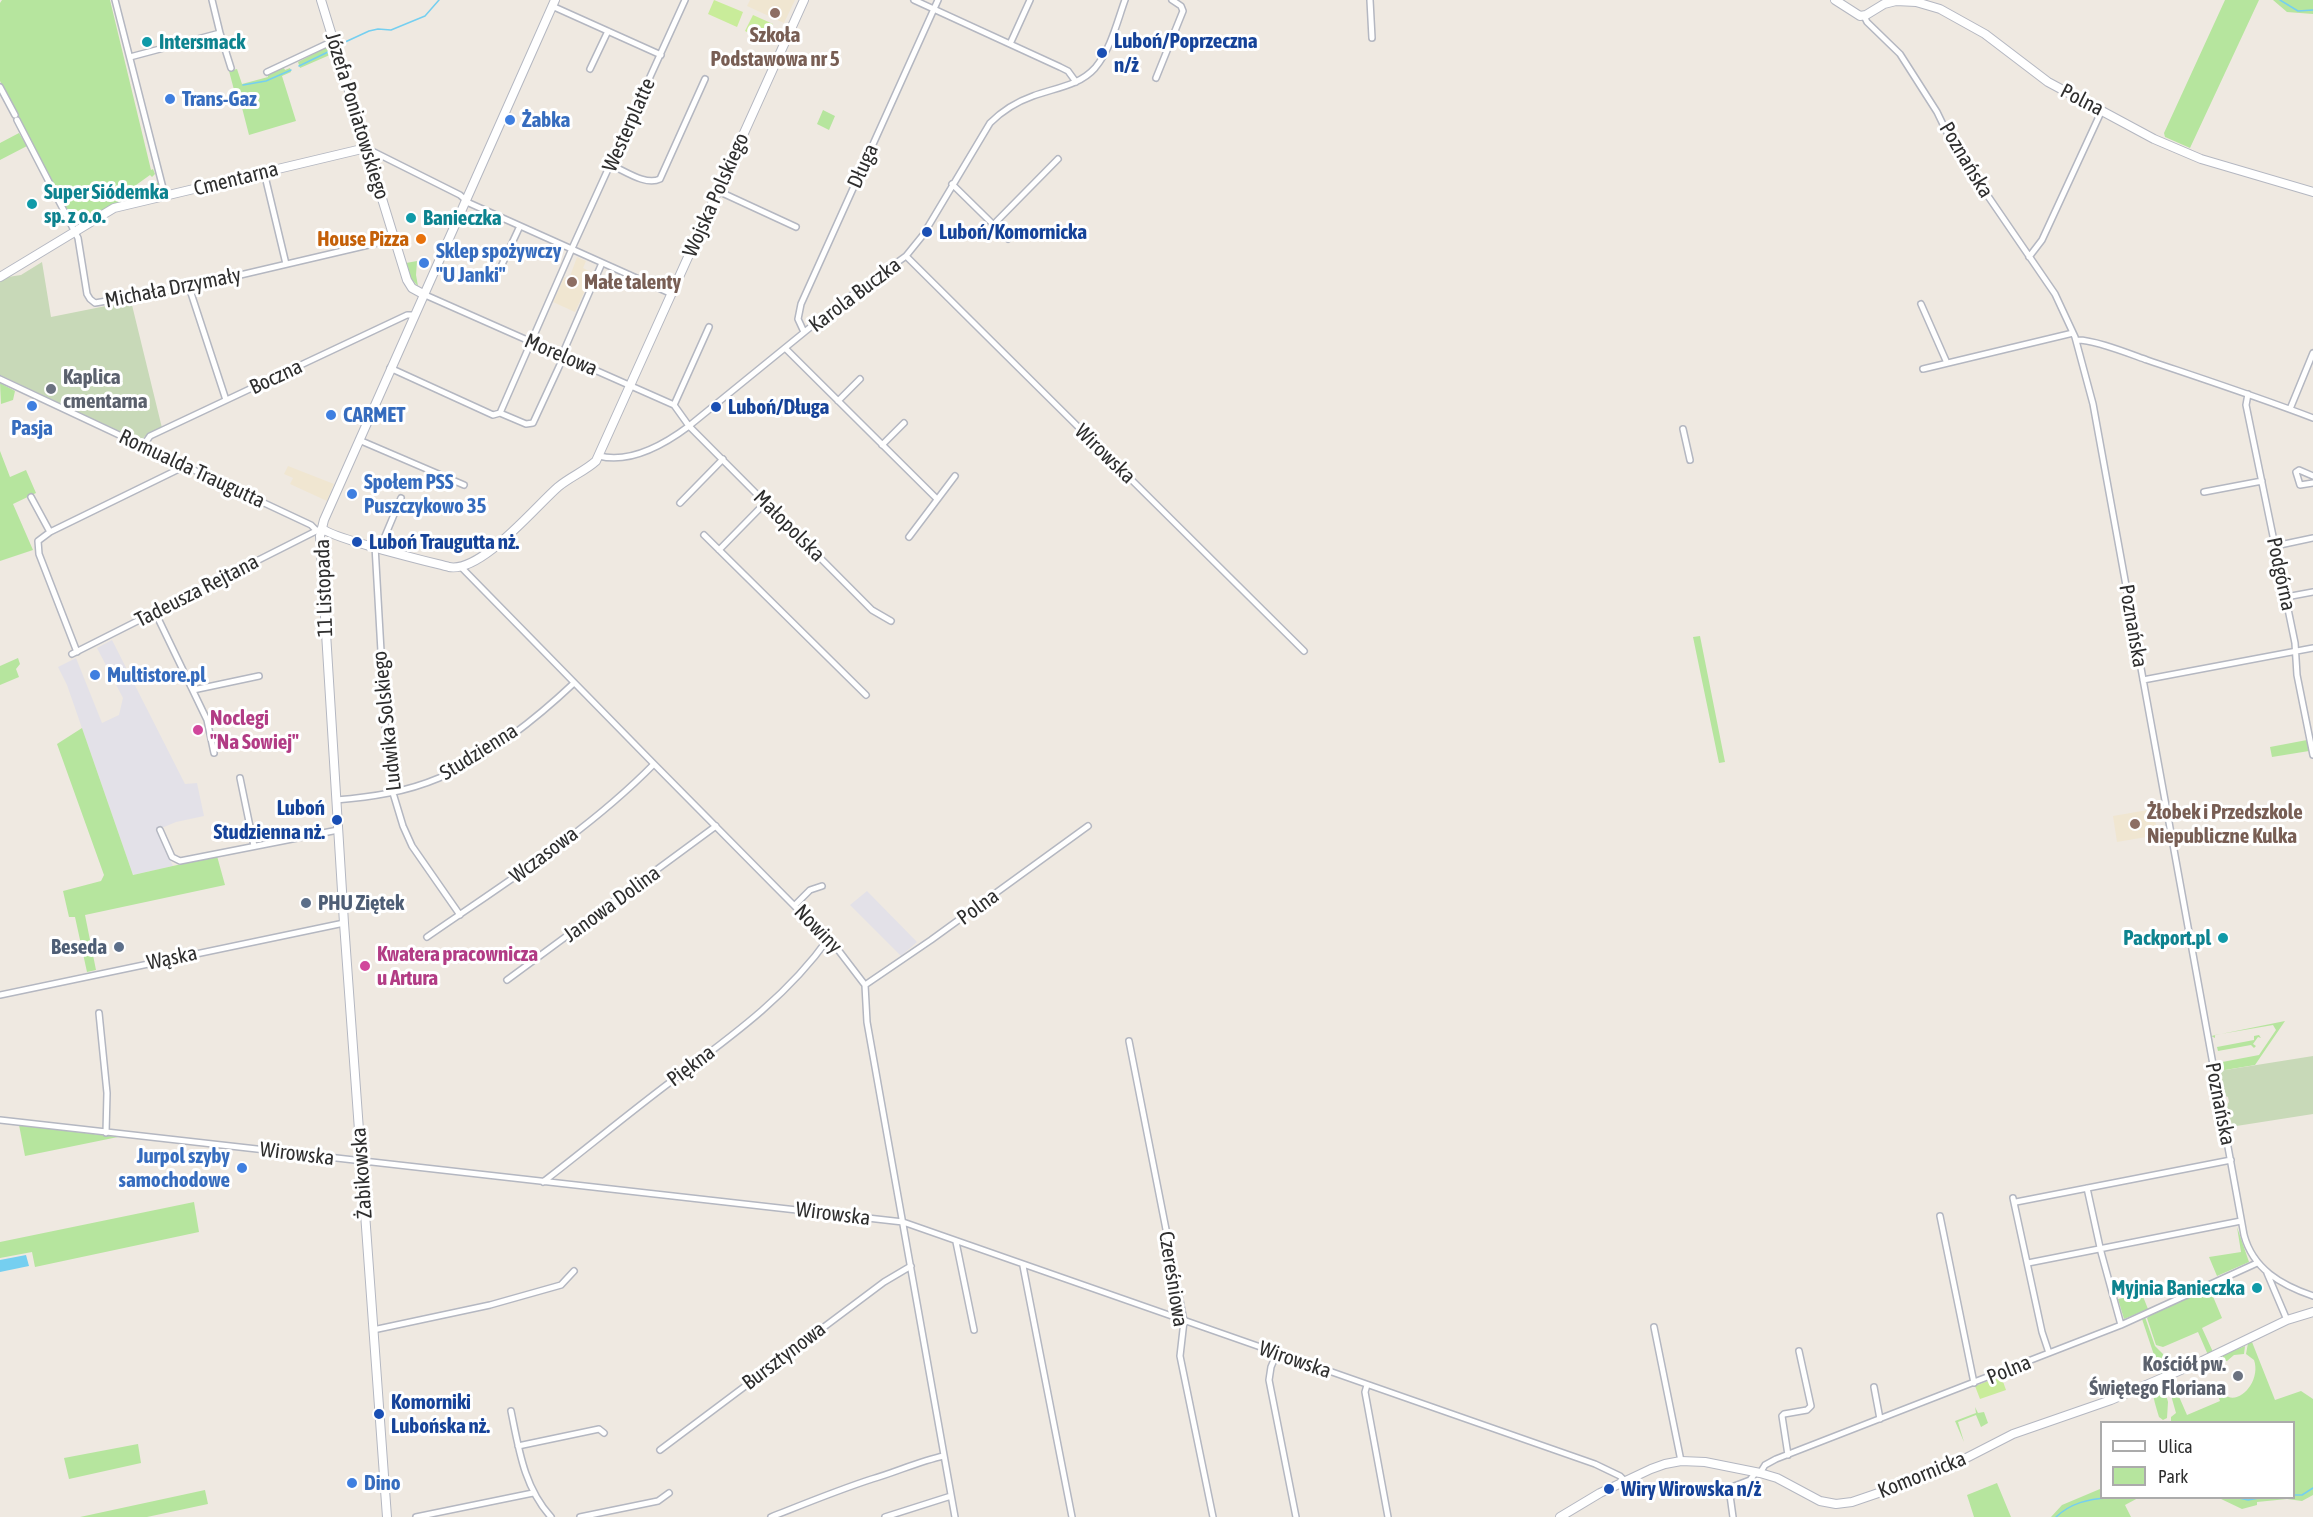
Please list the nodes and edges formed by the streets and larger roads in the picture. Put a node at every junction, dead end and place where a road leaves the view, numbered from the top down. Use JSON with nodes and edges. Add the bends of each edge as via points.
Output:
{"nodes":[{"id":1,"x":115,"y":0,"type":"edge"},
{"id":2,"x":212,"y":0,"type":"edge"},
{"id":3,"x":321,"y":0,"type":"edge"},
{"id":4,"x":685,"y":0,"type":"edge"},
{"id":5,"x":804,"y":0,"type":"edge"},
{"id":6,"x":914,"y":0,"type":"edge"},
{"id":7,"x":938,"y":0,"type":"edge"},
{"id":8,"x":1030,"y":0,"type":"edge"},
{"id":9,"x":1125,"y":0,"type":"edge"},
{"id":10,"x":1172,"y":0,"type":"edge"},
{"id":11,"x":1370,"y":0,"type":"edge"},
{"id":12,"x":1835,"y":0,"type":"edge"},
{"id":13,"x":553,"y":3,"type":"edge"},
{"id":14,"x":934,"y":9,"type":"junction"},
{"id":15,"x":1864,"y":16,"type":"junction"},
{"id":16,"x":608,"y":31,"type":"junction"},
{"id":17,"x":220,"y":33,"type":"junction"},
{"id":18,"x":1372,"y":38,"type":"dead end"},
{"id":19,"x":333,"y":41,"type":"junction"},
{"id":20,"x":1010,"y":44,"type":"junction"},
{"id":21,"x":660,"y":55,"type":"junction"},
{"id":22,"x":130,"y":57,"type":"junction"},
{"id":23,"x":231,"y":68,"type":"dead end"},
{"id":24,"x":590,"y":69,"type":"dead end"},
{"id":25,"x":267,"y":72,"type":"dead end"},
{"id":26,"x":1156,"y":78,"type":"dead end"},
{"id":27,"x":705,"y":79,"type":"dead end"},
{"id":28,"x":1076,"y":82,"type":"junction"},
{"id":29,"x":0,"y":87,"type":"edge"},
{"id":30,"x":2102,"y":110,"type":"junction"},
{"id":31,"x":366,"y":148,"type":"junction"},
{"id":32,"x":1058,"y":159,"type":"dead end"},
{"id":33,"x":611,"y":165,"type":"junction"},
{"id":34,"x":264,"y":172,"type":"junction"},
{"id":35,"x":952,"y":184,"type":"junction"},
{"id":36,"x":718,"y":191,"type":"junction"},
{"id":37,"x":2313,"y":192,"type":"edge"},
{"id":38,"x":165,"y":196,"type":"junction"},
{"id":39,"x":465,"y":200,"type":"junction"},
{"id":40,"x":993,"y":225,"type":"junction"},
{"id":41,"x":520,"y":226,"type":"junction"},
{"id":42,"x":796,"y":226,"type":"dead end"},
{"id":43,"x":76,"y":233,"type":"junction"},
{"id":44,"x":394,"y":239,"type":"junction"},
{"id":45,"x":1008,"y":240,"type":"dead end"},
{"id":46,"x":573,"y":250,"type":"junction"},
{"id":47,"x":906,"y":256,"type":"junction"},
{"id":48,"x":2029,"y":257,"type":"junction"},
{"id":49,"x":602,"y":263,"type":"junction"},
{"id":50,"x":286,"y":264,"type":"junction"},
{"id":51,"x":499,"y":271,"type":"dead end"},
{"id":52,"x":0,"y":277,"type":"edge"},
{"id":53,"x":189,"y":287,"type":"junction"},
{"id":54,"x":423,"y":294,"type":"junction"},
{"id":55,"x":672,"y":294,"type":"junction"},
{"id":56,"x":1921,"y":304,"type":"dead end"},
{"id":57,"x":414,"y":315,"type":"junction"},
{"id":58,"x":709,"y":327,"type":"dead end"},
{"id":59,"x":804,"y":332,"type":"junction"},
{"id":60,"x":2073,"y":333,"type":"junction"},
{"id":61,"x":2076,"y":340,"type":"junction"},
{"id":62,"x":532,"y":342,"type":"junction"},
{"id":63,"x":785,"y":348,"type":"junction"},
{"id":64,"x":2313,"y":353,"type":"edge"},
{"id":65,"x":563,"y":355,"type":"junction"},
{"id":66,"x":1947,"y":363,"type":"junction"},
{"id":67,"x":390,"y":368,"type":"junction"},
{"id":68,"x":1923,"y":369,"type":"dead end"},
{"id":69,"x":0,"y":379,"type":"edge"},
{"id":70,"x":860,"y":379,"type":"dead end"},
{"id":71,"x":631,"y":386,"type":"junction"},
{"id":72,"x":2248,"y":394,"type":"junction"},
{"id":73,"x":226,"y":400,"type":"junction"},
{"id":74,"x":838,"y":401,"type":"junction"},
{"id":75,"x":674,"y":405,"type":"junction"},
{"id":76,"x":2290,"y":409,"type":"junction"},
{"id":77,"x":501,"y":413,"type":"junction"},
{"id":78,"x":2313,"y":418,"type":"edge"},
{"id":79,"x":904,"y":423,"type":"dead end"},
{"id":80,"x":689,"y":426,"type":"junction"},
{"id":81,"x":1683,"y":429,"type":"dead end"},
{"id":82,"x":359,"y":440,"type":"junction"},
{"id":83,"x":882,"y":445,"type":"junction"},
{"id":84,"x":143,"y":446,"type":"junction"},
{"id":85,"x":602,"y":456,"type":"junction"},
{"id":86,"x":723,"y":459,"type":"junction"},
{"id":87,"x":1690,"y":460,"type":"dead end"},
{"id":88,"x":183,"y":465,"type":"junction"},
{"id":89,"x":955,"y":476,"type":"dead end"},
{"id":90,"x":2313,"y":476,"type":"edge"},
{"id":91,"x":2262,"y":481,"type":"junction"},
{"id":92,"x":2313,"y":483,"type":"edge"},
{"id":93,"x":464,"y":485,"type":"dead end"},
{"id":94,"x":2204,"y":492,"type":"dead end"},
{"id":95,"x":31,"y":497,"type":"dead end"},
{"id":96,"x":401,"y":498,"type":"dead end"},
{"id":97,"x":937,"y":499,"type":"junction"},
{"id":98,"x":680,"y":503,"type":"dead end"},
{"id":99,"x":765,"y":503,"type":"junction"},
{"id":100,"x":320,"y":529,"type":"junction"},
{"id":101,"x":50,"y":532,"type":"junction"},
{"id":102,"x":704,"y":535,"type":"dead end"},
{"id":103,"x":909,"y":537,"type":"dead end"},
{"id":104,"x":2313,"y":538,"type":"edge"},
{"id":105,"x":2276,"y":546,"type":"junction"},
{"id":106,"x":377,"y":547,"type":"junction"},
{"id":107,"x":719,"y":550,"type":"junction"},
{"id":108,"x":462,"y":568,"type":"junction"},
{"id":109,"x":2313,"y":592,"type":"edge"},
{"id":110,"x":2286,"y":597,"type":"junction"},
{"id":111,"x":155,"y":612,"type":"junction"},
{"id":112,"x":891,"y":621,"type":"dead end"},
{"id":113,"x":2313,"y":648,"type":"edge"},
{"id":114,"x":1305,"y":651,"type":"dead end"},
{"id":115,"x":2296,"y":651,"type":"junction"},
{"id":116,"x":260,"y":676,"type":"dead end"},
{"id":117,"x":2143,"y":680,"type":"junction"},
{"id":118,"x":574,"y":683,"type":"junction"},
{"id":119,"x":193,"y":690,"type":"junction"},
{"id":120,"x":867,"y":695,"type":"dead end"},
{"id":121,"x":214,"y":753,"type":"dead end"},
{"id":122,"x":2313,"y":755,"type":"edge"},
{"id":123,"x":654,"y":764,"type":"junction"},
{"id":124,"x":240,"y":778,"type":"dead end"},
{"id":125,"x":393,"y":793,"type":"junction"},
{"id":126,"x":336,"y":800,"type":"junction"},
{"id":127,"x":716,"y":826,"type":"junction"},
{"id":128,"x":1084,"y":826,"type":"dead end"},
{"id":129,"x":160,"y":830,"type":"dead end"},
{"id":130,"x":338,"y":830,"type":"junction"},
{"id":131,"x":254,"y":846,"type":"junction"},
{"id":132,"x":822,"y":886,"type":"dead end"},
{"id":133,"x":795,"y":905,"type":"junction"},
{"id":134,"x":460,"y":915,"type":"junction"},
{"id":135,"x":344,"y":923,"type":"junction"},
{"id":136,"x":427,"y":937,"type":"dead end"},
{"id":137,"x":828,"y":939,"type":"junction"},
{"id":138,"x":507,"y":980,"type":"dead end"},
{"id":139,"x":865,"y":985,"type":"junction"},
{"id":140,"x":0,"y":995,"type":"edge"},
{"id":141,"x":99,"y":1013,"type":"dead end"},
{"id":142,"x":1129,"y":1041,"type":"dead end"},
{"id":143,"x":0,"y":1120,"type":"edge"},
{"id":144,"x":106,"y":1133,"type":"junction"},
{"id":145,"x":2231,"y":1160,"type":"junction"},
{"id":146,"x":361,"y":1162,"type":"junction"},
{"id":147,"x":543,"y":1182,"type":"junction"},
{"id":148,"x":2087,"y":1188,"type":"junction"},
{"id":149,"x":1940,"y":1216,"type":"dead end"},
{"id":150,"x":2241,"y":1221,"type":"junction"},
{"id":151,"x":903,"y":1222,"type":"junction"},
{"id":152,"x":956,"y":1242,"type":"junction"},
{"id":153,"x":2100,"y":1248,"type":"junction"},
{"id":154,"x":2028,"y":1263,"type":"junction"},
{"id":155,"x":2258,"y":1263,"type":"junction"},
{"id":156,"x":910,"y":1266,"type":"junction"},
{"id":157,"x":1023,"y":1266,"type":"junction"},
{"id":158,"x":574,"y":1271,"type":"dead end"},
{"id":159,"x":2266,"y":1272,"type":"junction"},
{"id":160,"x":2313,"y":1296,"type":"edge"},
{"id":161,"x":2313,"y":1312,"type":"edge"},
{"id":162,"x":2287,"y":1320,"type":"junction"},
{"id":163,"x":1184,"y":1321,"type":"junction"},
{"id":164,"x":2121,"y":1325,"type":"junction"},
{"id":165,"x":1654,"y":1327,"type":"dead end"},
{"id":166,"x":373,"y":1330,"type":"junction"},
{"id":167,"x":974,"y":1330,"type":"dead end"},
{"id":168,"x":1799,"y":1351,"type":"dead end"},
{"id":169,"x":1277,"y":1353,"type":"junction"},
{"id":170,"x":2049,"y":1353,"type":"junction"},
{"id":171,"x":1974,"y":1383,"type":"junction"},
{"id":172,"x":1367,"y":1385,"type":"junction"},
{"id":173,"x":1874,"y":1387,"type":"dead end"},
{"id":174,"x":511,"y":1411,"type":"dead end"},
{"id":175,"x":1880,"y":1419,"type":"junction"},
{"id":176,"x":604,"y":1433,"type":"dead end"},
{"id":177,"x":518,"y":1446,"type":"junction"},
{"id":178,"x":660,"y":1450,"type":"dead end"},
{"id":179,"x":1788,"y":1455,"type":"junction"},
{"id":180,"x":944,"y":1456,"type":"junction"},
{"id":181,"x":1681,"y":1461,"type":"junction"},
{"id":182,"x":1758,"y":1472,"type":"junction"},
{"id":183,"x":1625,"y":1481,"type":"junction"},
{"id":184,"x":533,"y":1493,"type":"junction"},
{"id":185,"x":669,"y":1493,"type":"dead end"},
{"id":186,"x":951,"y":1496,"type":"junction"},
{"id":187,"x":387,"y":1517,"type":"edge"},
{"id":188,"x":416,"y":1517,"type":"edge"},
{"id":189,"x":551,"y":1517,"type":"edge"},
{"id":190,"x":580,"y":1517,"type":"edge"},
{"id":191,"x":771,"y":1517,"type":"edge"},
{"id":192,"x":885,"y":1517,"type":"edge"},
{"id":193,"x":955,"y":1517,"type":"edge"},
{"id":194,"x":1072,"y":1517,"type":"edge"},
{"id":195,"x":1213,"y":1517,"type":"edge"},
{"id":196,"x":1296,"y":1517,"type":"edge"},
{"id":197,"x":1388,"y":1517,"type":"edge"},
{"id":198,"x":1560,"y":1517,"type":"edge"},
{"id":199,"x":1732,"y":1517,"type":"edge"}],
"edges":[{"from":1,"to":22,"type":"street"},
{"from":2,"to":17,"type":"street"},
{"from":3,"to":19,"type":"street","name":"Józefa Poniatowskiego"},
{"from":4,"to":21,"type":"street","name":"Westerplatte"},
{"from":5,"to":36,"type":"street","name":"Wojska Polskiego"},
{"from":6,"to":14,"type":"street"},
{"from":7,"to":14,"type":"street","name":"Długa"},
{"from":8,"to":20,"type":"street"},
{"from":9,"to":28,"type":"street","name":"Karola Buczka","via":[[1102,59]]},
{"from":10,"to":26,"type":"street","via":[[1182,8]]},
{"from":11,"to":18,"type":"street"},
{"from":12,"to":15,"type":"street","name":"Poznańska"},
{"from":13,"to":16,"type":"street"},
{"from":13,"to":39,"type":"street","name":"11 Listopada"},
{"from":14,"to":20,"type":"street"},
{"from":14,"to":59,"type":"street","name":"Długa","via":[[801,304],[798,319]]},
{"from":15,"to":30,"type":"street","name":"Polna","via":[[1896,1],[1944,11],[1985,34],[2048,82]]},
{"from":15,"to":48,"type":"street","name":"Poznańska","via":[[1910,68],[1951,142]]},
{"from":16,"to":21,"type":"street"},
{"from":16,"to":24,"type":"street"},
{"from":17,"to":22,"type":"street"},
{"from":17,"to":23,"type":"street"},
{"from":19,"to":25,"type":"street"},
{"from":19,"to":31,"type":"street","name":"Józefa Poniatowskiego"},
{"from":20,"to":28,"type":"street","via":[[1068,71]]},
{"from":21,"to":33,"type":"street","name":"Westerplatte"},
{"from":22,"to":38,"type":"street"},
{"from":27,"to":33,"type":"street","via":[[660,179],[647,180]]},
{"from":28,"to":35,"type":"street","name":"Karola Buczka","via":[[1005,110],[986,128]]},
{"from":29,"to":43,"type":"street"},
{"from":30,"to":37,"type":"street","name":"Polna","via":[[2195,157]]},
{"from":30,"to":48,"type":"street","via":[[2042,240]]},
{"from":31,"to":34,"type":"street","name":"Cmentarna"},
{"from":31,"to":39,"type":"street"},
{"from":31,"to":44,"type":"street","name":"Józefa Poniatowskiego"},
{"from":32,"to":40,"type":"street"},
{"from":33,"to":46,"type":"street","name":"Westerplatte"},
{"from":34,"to":38,"type":"street","name":"Cmentarna"},
{"from":34,"to":50,"type":"street"},
{"from":35,"to":40,"type":"street"},
{"from":35,"to":47,"type":"street","name":"Karola Buczka","via":[[923,235]]},
{"from":36,"to":42,"type":"street"},
{"from":36,"to":55,"type":"street","name":"Wojska Polskiego"},
{"from":38,"to":43,"type":"street","name":"Cmentarna","via":[[114,208]]},
{"from":39,"to":41,"type":"street"},
{"from":39,"to":54,"type":"street","name":"11 Listopada"},
{"from":40,"to":45,"type":"street"},
{"from":41,"to":46,"type":"street"},
{"from":41,"to":51,"type":"street"},
{"from":43,"to":52,"type":"street","name":"Cmentarna"},
{"from":43,"to":53,"type":"street","name":"Michała Drzymały","via":[[87,294],[95,303]]},
{"from":44,"to":50,"type":"street","name":"Michała Drzymały"},
{"from":44,"to":54,"type":"street","name":"Józefa Poniatowskiego","via":[[408,283]]},
{"from":46,"to":49,"type":"street"},
{"from":46,"to":62,"type":"street","name":"Westerplatte"},
{"from":47,"to":59,"type":"street","name":"Karola Buczka"},
{"from":47,"to":114,"type":"street","name":"Wirowska"},
{"from":48,"to":60,"type":"street","name":"Poznańska","via":[[2055,294]]},
{"from":49,"to":55,"type":"street"},
{"from":49,"to":65,"type":"street"},
{"from":50,"to":53,"type":"street","name":"Michała Drzymały"},
{"from":53,"to":73,"type":"street"},
{"from":54,"to":57,"type":"street","name":"11 Listopada"},
{"from":54,"to":62,"type":"street","name":"Morelowa"},
{"from":55,"to":71,"type":"street","name":"Wojska Polskiego"},
{"from":56,"to":66,"type":"street"},
{"from":57,"to":67,"type":"street","name":"11 Listopada"},
{"from":57,"to":73,"type":"street","name":"Boczna"},
{"from":58,"to":75,"type":"street"},
{"from":59,"to":63,"type":"street","name":"Karola Buczka"},
{"from":60,"to":61,"type":"street","name":"Poznańska"},
{"from":60,"to":66,"type":"street"},
{"from":61,"to":72,"type":"street"},
{"from":61,"to":117,"type":"street","name":"Poznańska","via":[[2093,404]]},
{"from":62,"to":65,"type":"street","name":"Morelowa"},
{"from":62,"to":77,"type":"street","name":"Westerplatte"},
{"from":63,"to":74,"type":"street"},
{"from":63,"to":80,"type":"street","name":"Karola Buczka"},
{"from":64,"to":76,"type":"street"},
{"from":65,"to":71,"type":"street","name":"Morelowa"},
{"from":65,"to":77,"type":"street","via":[[533,423],[526,424]]},
{"from":66,"to":68,"type":"street"},
{"from":67,"to":77,"type":"street","via":[[491,414]]},
{"from":67,"to":82,"type":"street","name":"11 Listopada"},
{"from":69,"to":84,"type":"street","name":"Romualda Traugutta"},
{"from":70,"to":74,"type":"street"},
{"from":71,"to":75,"type":"street","name":"Morelowa"},
{"from":71,"to":85,"type":"street","name":"Wojska Polskiego"},
{"from":72,"to":76,"type":"street"},
{"from":72,"to":91,"type":"street","name":"Podgórna","via":[[2246,405]]},
{"from":73,"to":84,"type":"street","name":"Boczna","via":[[150,436]]},
{"from":74,"to":83,"type":"street"},
{"from":75,"to":80,"type":"street"},
{"from":76,"to":78,"type":"street"},
{"from":79,"to":83,"type":"street"},
{"from":80,"to":85,"type":"street","name":"Karola Buczka","via":[[647,451]]},
{"from":80,"to":86,"type":"street","name":"Małopolska"},
{"from":81,"to":87,"type":"street"},
{"from":82,"to":93,"type":"street"},
{"from":82,"to":100,"type":"street","name":"11 Listopada"},
{"from":83,"to":97,"type":"street"},
{"from":84,"to":88,"type":"street","name":"Romualda Traugutta"},
{"from":85,"to":108,"type":"street","via":[[558,487],[506,537]]},
{"from":86,"to":98,"type":"street"},
{"from":86,"to":99,"type":"street","name":"Małopolska"},
{"from":88,"to":100,"type":"street","name":"Romualda Traugutta"},
{"from":88,"to":101,"type":"street"},
{"from":89,"to":97,"type":"street"},
{"from":90,"to":92,"type":"street","via":[[2296,472],[2300,485]]},
{"from":91,"to":94,"type":"street"},
{"from":91,"to":105,"type":"street","name":"Podgórna"},
{"from":95,"to":101,"type":"street"},
{"from":96,"to":106,"type":"street"},
{"from":97,"to":103,"type":"street"},
{"from":99,"to":107,"type":"street"},
{"from":99,"to":112,"type":"street","name":"Małopolska","via":[[872,610]]},
{"from":100,"to":106,"type":"street","name":"Romualda Traugutta"},
{"from":100,"to":111,"type":"street","name":"Tadeusza Rejtana"},
{"from":100,"to":126,"type":"street","name":"11 Listopada"},
{"from":101,"to":111,"type":"street","name":"Tadeusza Rejtana","via":[[40,538],[37,547],[74,653]]},
{"from":102,"to":107,"type":"street"},
{"from":104,"to":105,"type":"street"},
{"from":105,"to":110,"type":"street","name":"Podgórna"},
{"from":106,"to":108,"type":"street","name":"Romualda Traugutta"},
{"from":106,"to":125,"type":"street","name":"Ludwika Solskiego","via":[[386,747]]},
{"from":107,"to":120,"type":"street"},
{"from":108,"to":118,"type":"street","name":"Nowiny"},
{"from":109,"to":110,"type":"street"},
{"from":110,"to":115,"type":"street","name":"Podgórna"},
{"from":111,"to":119,"type":"street"},
{"from":113,"to":115,"type":"street"},
{"from":115,"to":117,"type":"street"},
{"from":115,"to":122,"type":"street","name":"Podgórna"},
{"from":116,"to":119,"type":"street"},
{"from":117,"to":145,"type":"street","name":"Poznańska"},
{"from":118,"to":123,"type":"street","name":"Nowiny"},
{"from":118,"to":125,"type":"street","name":"Studzienna","via":[[540,713],[465,766]]},
{"from":119,"to":121,"type":"street","via":[[209,726]]},
{"from":123,"to":127,"type":"street","name":"Nowiny"},
{"from":123,"to":134,"type":"street","name":"Wczasowa","via":[[599,814]]},
{"from":124,"to":131,"type":"street"},
{"from":125,"to":126,"type":"street","name":"Studzienna"},
{"from":125,"to":134,"type":"street","name":"Ludwika Solskiego","via":[[412,846]]},
{"from":126,"to":130,"type":"street","name":"11 Listopada"},
{"from":127,"to":133,"type":"street","name":"Nowiny"},
{"from":127,"to":138,"type":"street","name":"Janowa Dolina"},
{"from":128,"to":139,"type":"street","name":"Polna"},
{"from":129,"to":131,"type":"street","via":[[177,861]]},
{"from":130,"to":131,"type":"street"},
{"from":130,"to":135,"type":"street","name":"Żabikowska"},
{"from":132,"to":133,"type":"street","via":[[810,890]]},
{"from":133,"to":137,"type":"street","name":"Nowiny"},
{"from":134,"to":136,"type":"street","name":"Wczasowa"},
{"from":135,"to":140,"type":"street","name":"Wąska"},
{"from":135,"to":146,"type":"street","name":"Żabikowska"},
{"from":137,"to":139,"type":"street","name":"Nowiny"},
{"from":137,"to":147,"type":"street","name":"Piękna","via":[[786,989],[749,1022]]},
{"from":139,"to":151,"type":"street","via":[[867,1023]]},
{"from":141,"to":144,"type":"street","via":[[107,1093]]},
{"from":142,"to":163,"type":"street","name":"Czereśniowa"},
{"from":143,"to":144,"type":"street","name":"Wirowska"},
{"from":144,"to":146,"type":"street","name":"Wirowska"},
{"from":145,"to":148,"type":"street"},
{"from":145,"to":150,"type":"street","name":"Poznańska"},
{"from":146,"to":147,"type":"street","name":"Wirowska"},
{"from":146,"to":166,"type":"street","name":"Żabikowska"},
{"from":147,"to":151,"type":"street","name":"Wirowska"},
{"from":148,"to":153,"type":"street"},
{"from":148,"to":154,"type":"street","via":[[2014,1200]]},
{"from":149,"to":171,"type":"street"},
{"from":150,"to":153,"type":"street"},
{"from":150,"to":155,"type":"street","name":"Poznańska","via":[[2247,1246]]},
{"from":151,"to":152,"type":"street","name":"Wirowska"},
{"from":151,"to":156,"type":"street"},
{"from":152,"to":157,"type":"street","name":"Wirowska"},
{"from":152,"to":167,"type":"street"},
{"from":153,"to":154,"type":"street"},
{"from":153,"to":164,"type":"street"},
{"from":154,"to":170,"type":"street"},
{"from":155,"to":159,"type":"street","name":"Poznańska"},
{"from":155,"to":164,"type":"street","name":"Polna"},
{"from":156,"to":178,"type":"street","name":"Bursztynowa"},
{"from":156,"to":180,"type":"street"},
{"from":157,"to":163,"type":"street","name":"Wirowska"},
{"from":157,"to":194,"type":"street"},
{"from":158,"to":166,"type":"street","via":[[561,1285]]},
{"from":159,"to":160,"type":"street","name":"Poznańska"},
{"from":159,"to":162,"type":"street"},
{"from":161,"to":162,"type":"street","name":"Komornicka"},
{"from":162,"to":182,"type":"street","name":"Komornicka","via":[[2104,1403],[2013,1434],[1937,1473],[1852,1502],[1820,1501]]},
{"from":163,"to":169,"type":"street","name":"Wirowska"},
{"from":163,"to":195,"type":"street","name":"Czereśniowa","via":[[1180,1356]]},
{"from":164,"to":170,"type":"street","name":"Polna"},
{"from":165,"to":181,"type":"street"},
{"from":166,"to":187,"type":"street","name":"Żabikowska"},
{"from":168,"to":179,"type":"street","via":[[1811,1406],[1782,1416]]},
{"from":169,"to":172,"type":"street","name":"Wirowska"},
{"from":169,"to":196,"type":"street","via":[[1269,1380]]},
{"from":170,"to":171,"type":"street","name":"Polna"},
{"from":171,"to":175,"type":"street","name":"Polna"},
{"from":172,"to":183,"type":"street","name":"Wirowska","via":[[1596,1464]]},
{"from":172,"to":197,"type":"street","via":[[1365,1392]]},
{"from":173,"to":175,"type":"street"},
{"from":174,"to":177,"type":"street"},
{"from":175,"to":179,"type":"street","name":"Polna"},
{"from":176,"to":177,"type":"street","via":[[599,1429]]},
{"from":177,"to":184,"type":"street"},
{"from":179,"to":182,"type":"street","name":"Polna","via":[[1766,1464]]},
{"from":180,"to":186,"type":"street"},
{"from":180,"to":191,"type":"street","via":[[856,1483]]},
{"from":181,"to":182,"type":"street","name":"Komornicka"},
{"from":181,"to":183,"type":"street","name":"Komornicka"},
{"from":182,"to":199,"type":"street","name":"Polna","via":[[1750,1480],[1729,1488]]},
{"from":183,"to":198,"type":"street","name":"Komornicka"},
{"from":184,"to":188,"type":"street"},
{"from":184,"to":189,"type":"street"},
{"from":185,"to":190,"type":"street","via":[[658,1501]]},
{"from":186,"to":192,"type":"street"},
{"from":186,"to":193,"type":"street"}]}
